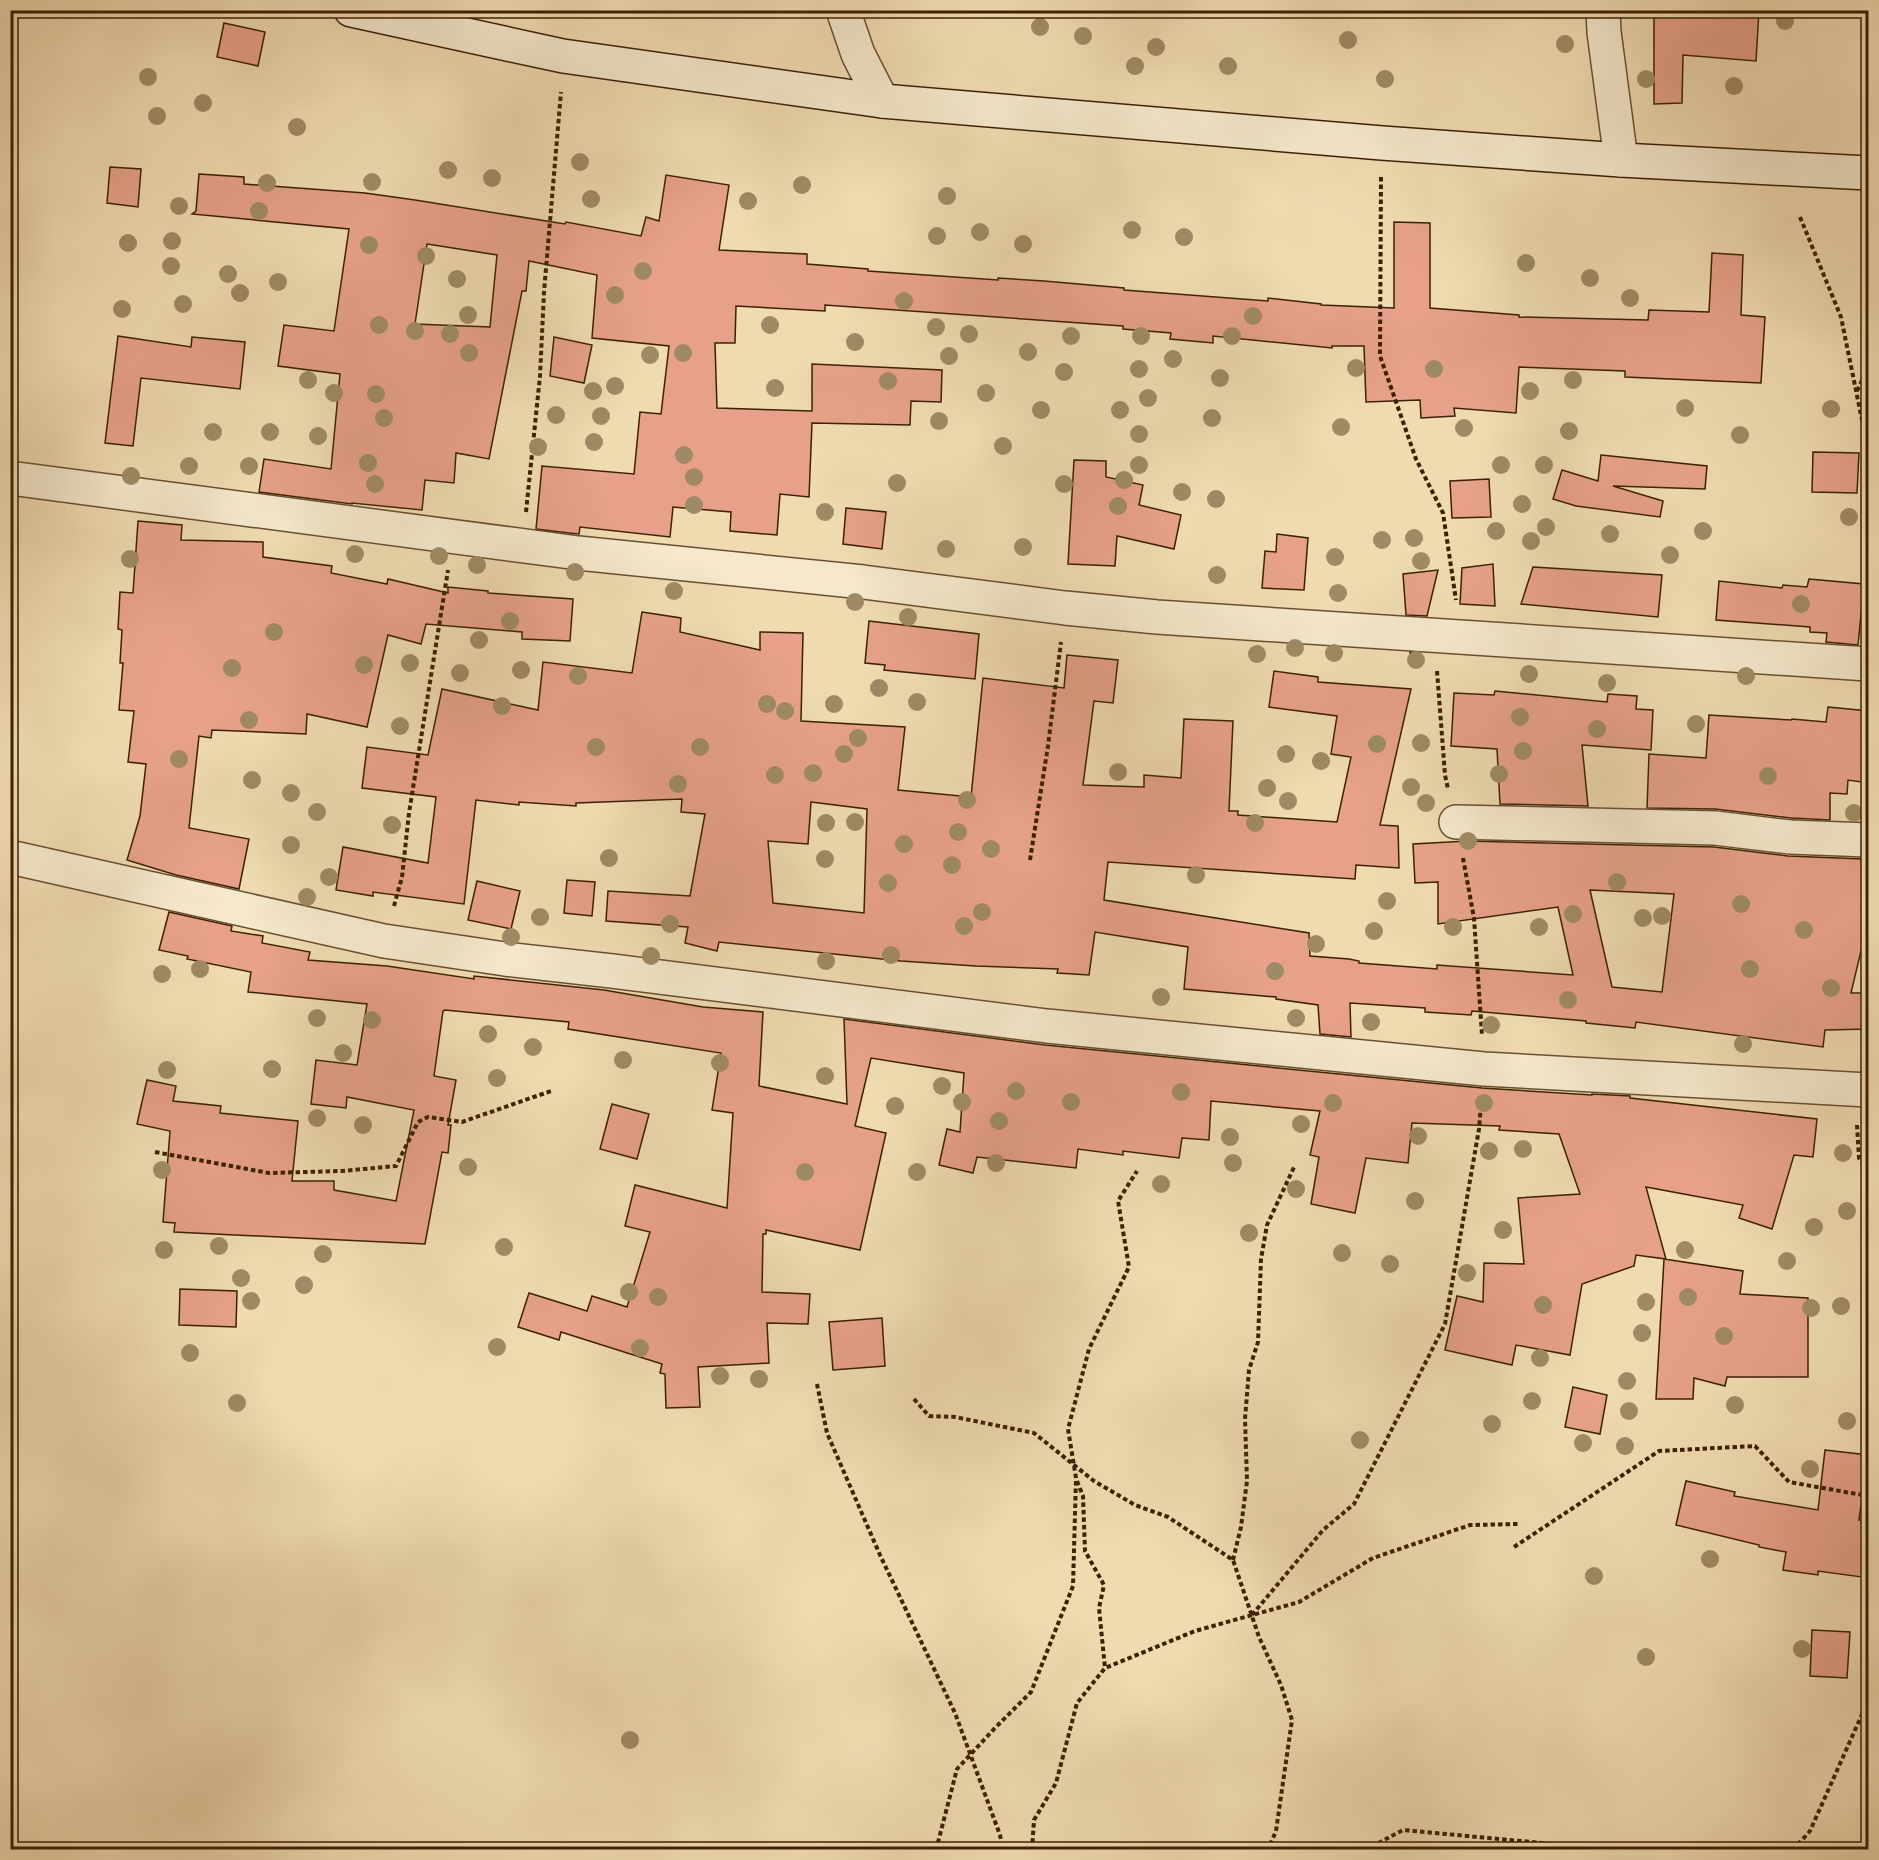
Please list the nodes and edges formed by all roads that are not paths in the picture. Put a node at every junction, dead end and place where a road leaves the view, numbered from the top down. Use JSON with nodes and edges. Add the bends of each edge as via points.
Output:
{"nodes":[{"id":1,"x":351,"y":10,"type":"edge"},
{"id":2,"x":843,"y":10,"type":"edge"},
{"id":3,"x":1604,"y":10,"type":"edge"},
{"id":4,"x":882,"y":101,"type":"junction"},
{"id":5,"x":1621,"y":160,"type":"junction"},
{"id":6,"x":1869,"y":173,"type":"edge"},
{"id":7,"x":10,"y":478,"type":"edge"},
{"id":8,"x":1869,"y":664,"type":"edge"},
{"id":9,"x":1456,"y":822,"type":"road end"},
{"id":10,"x":1869,"y":840,"type":"edge"},
{"id":11,"x":10,"y":857,"type":"edge"},
{"id":12,"x":1862,"y":1090,"type":"edge"}],
"edges":[{"from":1,"to":4,"type":"street","via":[[564,56]]},
{"from":2,"to":4,"type":"street","via":[[858,54]]},
{"from":3,"to":5,"type":"street"},
{"from":4,"to":5,"type":"street"},
{"from":5,"to":6,"type":"street"},
{"from":7,"to":8,"type":"street","via":[[455,537],[1065,608]]},
{"from":9,"to":10,"type":"street","via":[[1715,828],[1790,837]]},
{"from":11,"to":12,"type":"street","via":[[384,941],[505,959],[1047,1026],[1484,1069]]}]}
